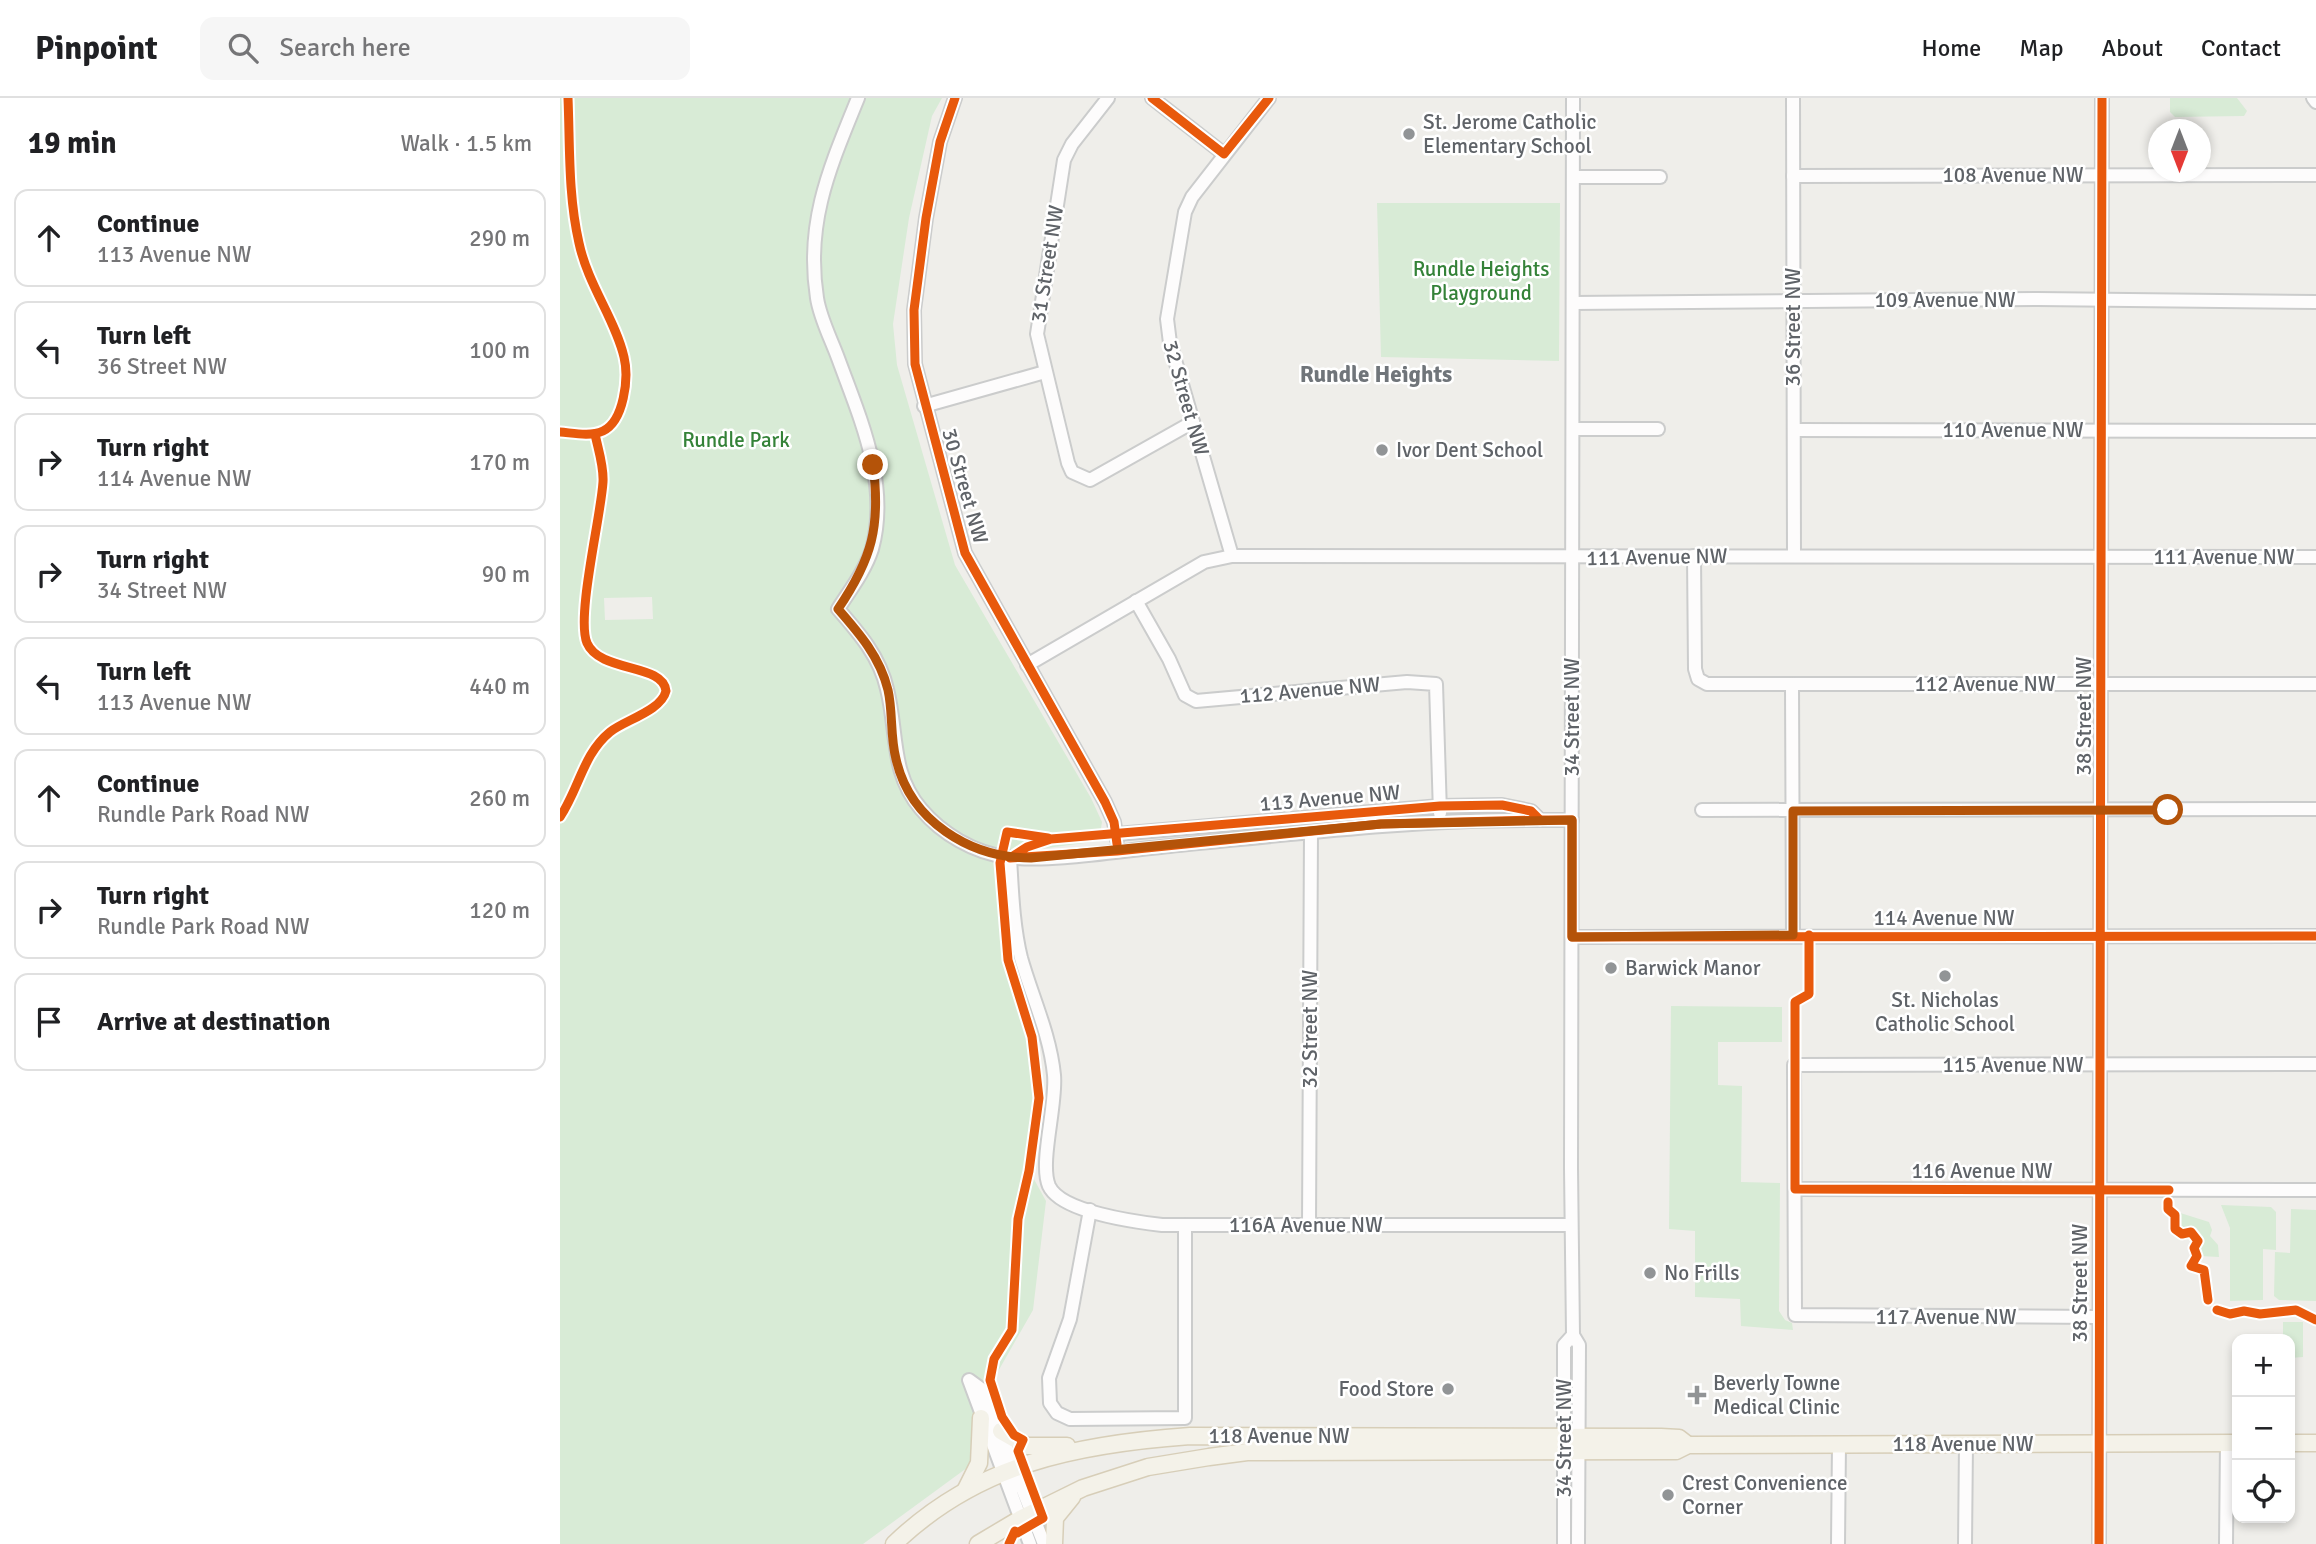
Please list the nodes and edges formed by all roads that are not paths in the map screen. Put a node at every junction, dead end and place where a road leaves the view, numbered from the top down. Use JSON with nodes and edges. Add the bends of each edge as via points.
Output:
{"nodes":[{"id":1,"x":858,"y":98,"type":"edge"},
{"id":2,"x":955,"y":98,"type":"edge"},
{"id":3,"x":1108,"y":98,"type":"edge"},
{"id":4,"x":1152,"y":98,"type":"edge"},
{"id":5,"x":1269,"y":98,"type":"edge"},
{"id":6,"x":1573,"y":98,"type":"edge"},
{"id":7,"x":1793,"y":98,"type":"edge"},
{"id":8,"x":2102,"y":98,"type":"edge"},
{"id":9,"x":1224,"y":154,"type":"junction"},
{"id":10,"x":2102,"y":175,"type":"junction"},
{"id":11,"x":2316,"y":175,"type":"edge"},
{"id":12,"x":1793,"y":176,"type":"junction"},
{"id":13,"x":1573,"y":177,"type":"junction"},
{"id":14,"x":1660,"y":177,"type":"dead end"},
{"id":15,"x":2102,"y":300,"type":"junction"},
{"id":16,"x":1793,"y":301,"type":"junction"},
{"id":17,"x":2316,"y":302,"type":"edge"},
{"id":18,"x":1573,"y":303,"type":"junction"},
{"id":19,"x":1045,"y":372,"type":"junction"},
{"id":20,"x":924,"y":406,"type":"junction"},
{"id":21,"x":1192,"y":422,"type":"junction"},
{"id":22,"x":1573,"y":429,"type":"junction"},
{"id":23,"x":1658,"y":429,"type":"dead end"},
{"id":24,"x":1794,"y":430,"type":"junction"},
{"id":25,"x":2102,"y":430,"type":"junction"},
{"id":26,"x":2316,"y":431,"type":"edge"},
{"id":27,"x":1232,"y":556,"type":"junction"},
{"id":28,"x":1695,"y":556,"type":"junction"},
{"id":29,"x":1794,"y":556,"type":"junction"},
{"id":30,"x":2101,"y":556,"type":"junction"},
{"id":31,"x":2316,"y":557,"type":"edge"},
{"id":32,"x":1573,"y":558,"type":"junction"},
{"id":33,"x":1136,"y":601,"type":"junction"},
{"id":34,"x":1027,"y":664,"type":"junction"},
{"id":35,"x":2101,"y":683,"type":"junction"},
{"id":36,"x":2316,"y":684,"type":"edge"},
{"id":37,"x":1792,"y":685,"type":"junction"},
{"id":38,"x":1440,"y":806,"type":"junction"},
{"id":39,"x":2316,"y":809,"type":"edge"},
{"id":40,"x":1702,"y":810,"type":"dead end"},
{"id":41,"x":2101,"y":810,"type":"junction"},
{"id":42,"x":1793,"y":811,"type":"junction"},
{"id":43,"x":1540,"y":820,"type":"junction"},
{"id":44,"x":1572,"y":820,"type":"junction"},
{"id":45,"x":1440,"y":821,"type":"junction"},
{"id":46,"x":1311,"y":832,"type":"junction"},
{"id":47,"x":1117,"y":834,"type":"junction"},
{"id":48,"x":1117,"y":851,"type":"junction"},
{"id":49,"x":1010,"y":858,"type":"junction"},
{"id":50,"x":1793,"y":935,"type":"junction"},
{"id":51,"x":2316,"y":936,"type":"edge"},
{"id":52,"x":1572,"y":937,"type":"junction"},
{"id":53,"x":2100,"y":937,"type":"junction"},
{"id":54,"x":2316,"y":1064,"type":"edge"},
{"id":55,"x":2099,"y":1065,"type":"junction"},
{"id":56,"x":1795,"y":1189,"type":"junction"},
{"id":57,"x":2097,"y":1189,"type":"junction"},
{"id":58,"x":2316,"y":1190,"type":"edge"},
{"id":59,"x":1090,"y":1210,"type":"junction"},
{"id":60,"x":1185,"y":1225,"type":"junction"},
{"id":61,"x":1309,"y":1225,"type":"junction"},
{"id":62,"x":1572,"y":1225,"type":"junction"},
{"id":63,"x":2097,"y":1317,"type":"junction"},
{"id":64,"x":981,"y":1418,"type":"junction"},
{"id":65,"x":1001,"y":1431,"type":"junction"},
{"id":66,"x":2232,"y":1443,"type":"edge"},
{"id":67,"x":2295,"y":1443,"type":"edge"},
{"id":68,"x":2316,"y":1443,"type":"edge"},
{"id":69,"x":1839,"y":1444,"type":"junction"},
{"id":70,"x":1966,"y":1444,"type":"junction"},
{"id":71,"x":2099,"y":1444,"type":"junction"},
{"id":72,"x":1572,"y":1445,"type":"junction"},
{"id":73,"x":1079,"y":1450,"type":"junction"},
{"id":74,"x":1008,"y":1470,"type":"junction"},
{"id":75,"x":1083,"y":1488,"type":"junction"},
{"id":76,"x":966,"y":1489,"type":"junction"},
{"id":77,"x":1026,"y":1516,"type":"junction"},
{"id":78,"x":894,"y":1544,"type":"edge"},
{"id":79,"x":978,"y":1544,"type":"edge"},
{"id":80,"x":1030,"y":1544,"type":"edge"},
{"id":81,"x":1044,"y":1544,"type":"edge"},
{"id":82,"x":1054,"y":1544,"type":"edge"},
{"id":83,"x":1564,"y":1544,"type":"edge"},
{"id":84,"x":1578,"y":1544,"type":"edge"},
{"id":85,"x":1838,"y":1544,"type":"edge"},
{"id":86,"x":1965,"y":1544,"type":"edge"},
{"id":87,"x":2099,"y":1544,"type":"edge"},
{"id":88,"x":2226,"y":1544,"type":"edge"}],
"edges":[{"from":1,"to":49,"type":"street","name":"113 Avenue NW","via":[[825,180],[813,243],[817,300],[868,440],[876,492],[872,549],[838,609],[867,642],[888,689],[895,756],[912,798],[951,836],[975,849]]},
{"from":2,"to":20,"type":"street","name":"30 Street NW","via":[[940,142],[914,310],[915,364]]},
{"from":3,"to":19,"type":"street","name":"31 Street NW","via":[[1064,160],[1037,334]]},
{"from":4,"to":9,"type":"street"},
{"from":5,"to":9,"type":"street","name":"32 Street NW"},
{"from":6,"to":13,"type":"street","name":"34 Street NW"},
{"from":7,"to":12,"type":"street","name":"36 Street NW"},
{"from":8,"to":10,"type":"street","name":"38 Street NW"},
{"from":9,"to":21,"type":"street","name":"32 Street NW","via":[[1185,212],[1167,319]]},
{"from":10,"to":11,"type":"street","name":"108 Avenue NW"},
{"from":10,"to":12,"type":"street","name":"108 Avenue NW"},
{"from":10,"to":15,"type":"street","name":"38 Street NW"},
{"from":12,"to":16,"type":"street","name":"36 Street NW"},
{"from":13,"to":14,"type":"street"},
{"from":13,"to":18,"type":"street","name":"34 Street NW"},
{"from":15,"to":16,"type":"street","name":"109 Avenue NW"},
{"from":15,"to":17,"type":"street","name":"109 Avenue NW"},
{"from":15,"to":25,"type":"street","name":"38 Street NW"},
{"from":16,"to":18,"type":"street","name":"109 Avenue NW"},
{"from":16,"to":24,"type":"street","name":"36 Street NW"},
{"from":18,"to":22,"type":"street","name":"34 Street NW"},
{"from":19,"to":20,"type":"street"},
{"from":19,"to":21,"type":"street","name":"31 Street NW","via":[[1068,463],[1072,472],[1090,480]]},
{"from":20,"to":34,"type":"street","name":"30 Street NW","via":[[965,553]]},
{"from":21,"to":27,"type":"street","name":"32 Street NW"},
{"from":22,"to":23,"type":"street"},
{"from":22,"to":32,"type":"street","name":"34 Street NW"},
{"from":24,"to":25,"type":"street","name":"110 Avenue NW"},
{"from":24,"to":29,"type":"street","name":"36 Street NW"},
{"from":25,"to":26,"type":"street","name":"110 Avenue NW"},
{"from":25,"to":30,"type":"street","name":"38 Street NW"},
{"from":27,"to":32,"type":"street","name":"111 Avenue NW"},
{"from":27,"to":33,"type":"street","name":"111 Avenue NW","via":[[1204,562]]},
{"from":28,"to":29,"type":"street","name":"111 Avenue NW"},
{"from":28,"to":32,"type":"street","name":"111 Avenue NW"},
{"from":28,"to":37,"type":"street","name":"112 Avenue NW","via":[[1698,679],[1707,684]]},
{"from":29,"to":30,"type":"street","name":"111 Avenue NW"},
{"from":30,"to":31,"type":"street","name":"111 Avenue NW"},
{"from":30,"to":35,"type":"street","name":"38 Street NW"},
{"from":32,"to":44,"type":"street","name":"34 Street NW"},
{"from":33,"to":34,"type":"street","name":"111 Avenue NW"},
{"from":33,"to":38,"type":"street","name":"112 Avenue NW","via":[[1185,695],[1196,701],[1407,682],[1436,684]]},
{"from":34,"to":47,"type":"street","name":"30 Street NW","via":[[1105,802]]},
{"from":35,"to":36,"type":"street","name":"112 Avenue NW"},
{"from":35,"to":37,"type":"street","name":"112 Avenue NW"},
{"from":35,"to":41,"type":"street","name":"38 Street NW"},
{"from":37,"to":42,"type":"street"},
{"from":38,"to":43,"type":"street","name":"113 Avenue NW","via":[[1502,805],[1531,811]]},
{"from":38,"to":45,"type":"street"},
{"from":38,"to":47,"type":"street","name":"113 Avenue NW"},
{"from":39,"to":41,"type":"street"},
{"from":40,"to":42,"type":"street"},
{"from":41,"to":42,"type":"street"},
{"from":41,"to":53,"type":"street","name":"38 Street NW"},
{"from":42,"to":50,"type":"street"},
{"from":43,"to":44,"type":"street","name":"113 Avenue NW"},
{"from":43,"to":45,"type":"street","name":"113 Avenue NW"},
{"from":44,"to":52,"type":"street","name":"34 Street NW"},
{"from":45,"to":46,"type":"street","name":"113 Avenue NW"},
{"from":46,"to":48,"type":"street","name":"113 Avenue NW"},
{"from":46,"to":61,"type":"street","name":"32 Street NW"},
{"from":47,"to":48,"type":"street","name":"30 Street NW"},
{"from":48,"to":49,"type":"street","name":"113 Avenue NW"},
{"from":49,"to":59,"type":"street","name":"116A Avenue NW","via":[[1017,940],[1055,1076],[1046,1169],[1049,1187],[1063,1199]]},
{"from":50,"to":52,"type":"street","name":"114 Avenue NW"},
{"from":50,"to":53,"type":"street","name":"114 Avenue NW"},
{"from":51,"to":53,"type":"street","name":"114 Avenue NW"},
{"from":52,"to":62,"type":"street","name":"34 Street NW"},
{"from":53,"to":55,"type":"street","name":"38 Street NW"},
{"from":54,"to":55,"type":"street","name":"115 Avenue NW"},
{"from":55,"to":56,"type":"street","name":"115 Avenue NW","via":[[1794,1065]]},
{"from":55,"to":57,"type":"street","name":"38 Street NW"},
{"from":56,"to":57,"type":"street","name":"116 Avenue NW"},
{"from":56,"to":63,"type":"street","name":"117 Avenue NW","via":[[1795,1315]]},
{"from":57,"to":58,"type":"street","name":"116 Avenue NW"},
{"from":57,"to":63,"type":"street","name":"38 Street NW"},
{"from":59,"to":60,"type":"street","name":"116A Avenue NW","via":[[1130,1222]]},
{"from":59,"to":60,"type":"street","via":[[1070,1319],[1049,1378],[1050,1402],[1057,1413],[1070,1419],[1185,1418]]},
{"from":60,"to":61,"type":"street","name":"116A Avenue NW"},
{"from":61,"to":62,"type":"street","name":"116A Avenue NW"},
{"from":62,"to":72,"type":"street","name":"34 Street NW","via":[[1573,1335],[1579,1345]]},
{"from":63,"to":71,"type":"street","name":"38 Street NW"},
{"from":64,"to":65,"type":"street","via":[[969,1380],[984,1391]]},
{"from":64,"to":74,"type":"street"},
{"from":64,"to":76,"type":"main road","via":[[979,1463]]},
{"from":65,"to":73,"type":"main road","via":[[1027,1446]]},
{"from":65,"to":74,"type":"street"},
{"from":66,"to":71,"type":"main road","name":"118 Avenue NW"},
{"from":66,"to":88,"type":"street"},
{"from":67,"to":68,"type":"main road"},
{"from":69,"to":70,"type":"main road","name":"118 Avenue NW"},
{"from":69,"to":72,"type":"main road","name":"118 Avenue NW","via":[[1688,1445],[1679,1438]]},
{"from":69,"to":85,"type":"street"},
{"from":70,"to":71,"type":"main road","name":"118 Avenue NW"},
{"from":70,"to":86,"type":"street"},
{"from":71,"to":87,"type":"street","name":"38 Street NW"},
{"from":72,"to":73,"type":"main road","name":"118 Avenue NW","via":[[1190,1436]]},
{"from":72,"to":75,"type":"main road","name":"118 Avenue NW","via":[[1247,1452],[1149,1467]]},
{"from":72,"to":83,"type":"street","name":"34 Street NW"},
{"from":72,"to":84,"type":"street","name":"34 Street NW"},
{"from":73,"to":74,"type":"main road","name":"118 Avenue NW"},
{"from":74,"to":76,"type":"main road","name":"118 Avenue NW"},
{"from":74,"to":77,"type":"street"},
{"from":75,"to":77,"type":"main road","name":"118 Avenue NW"},
{"from":75,"to":82,"type":"main road","via":[[1055,1518]]},
{"from":76,"to":78,"type":"main road","name":"118 Avenue NW","via":[[917,1522]]},
{"from":77,"to":79,"type":"main road","name":"118 Avenue NW"},
{"from":77,"to":80,"type":"street"},
{"from":77,"to":81,"type":"street"}]}
